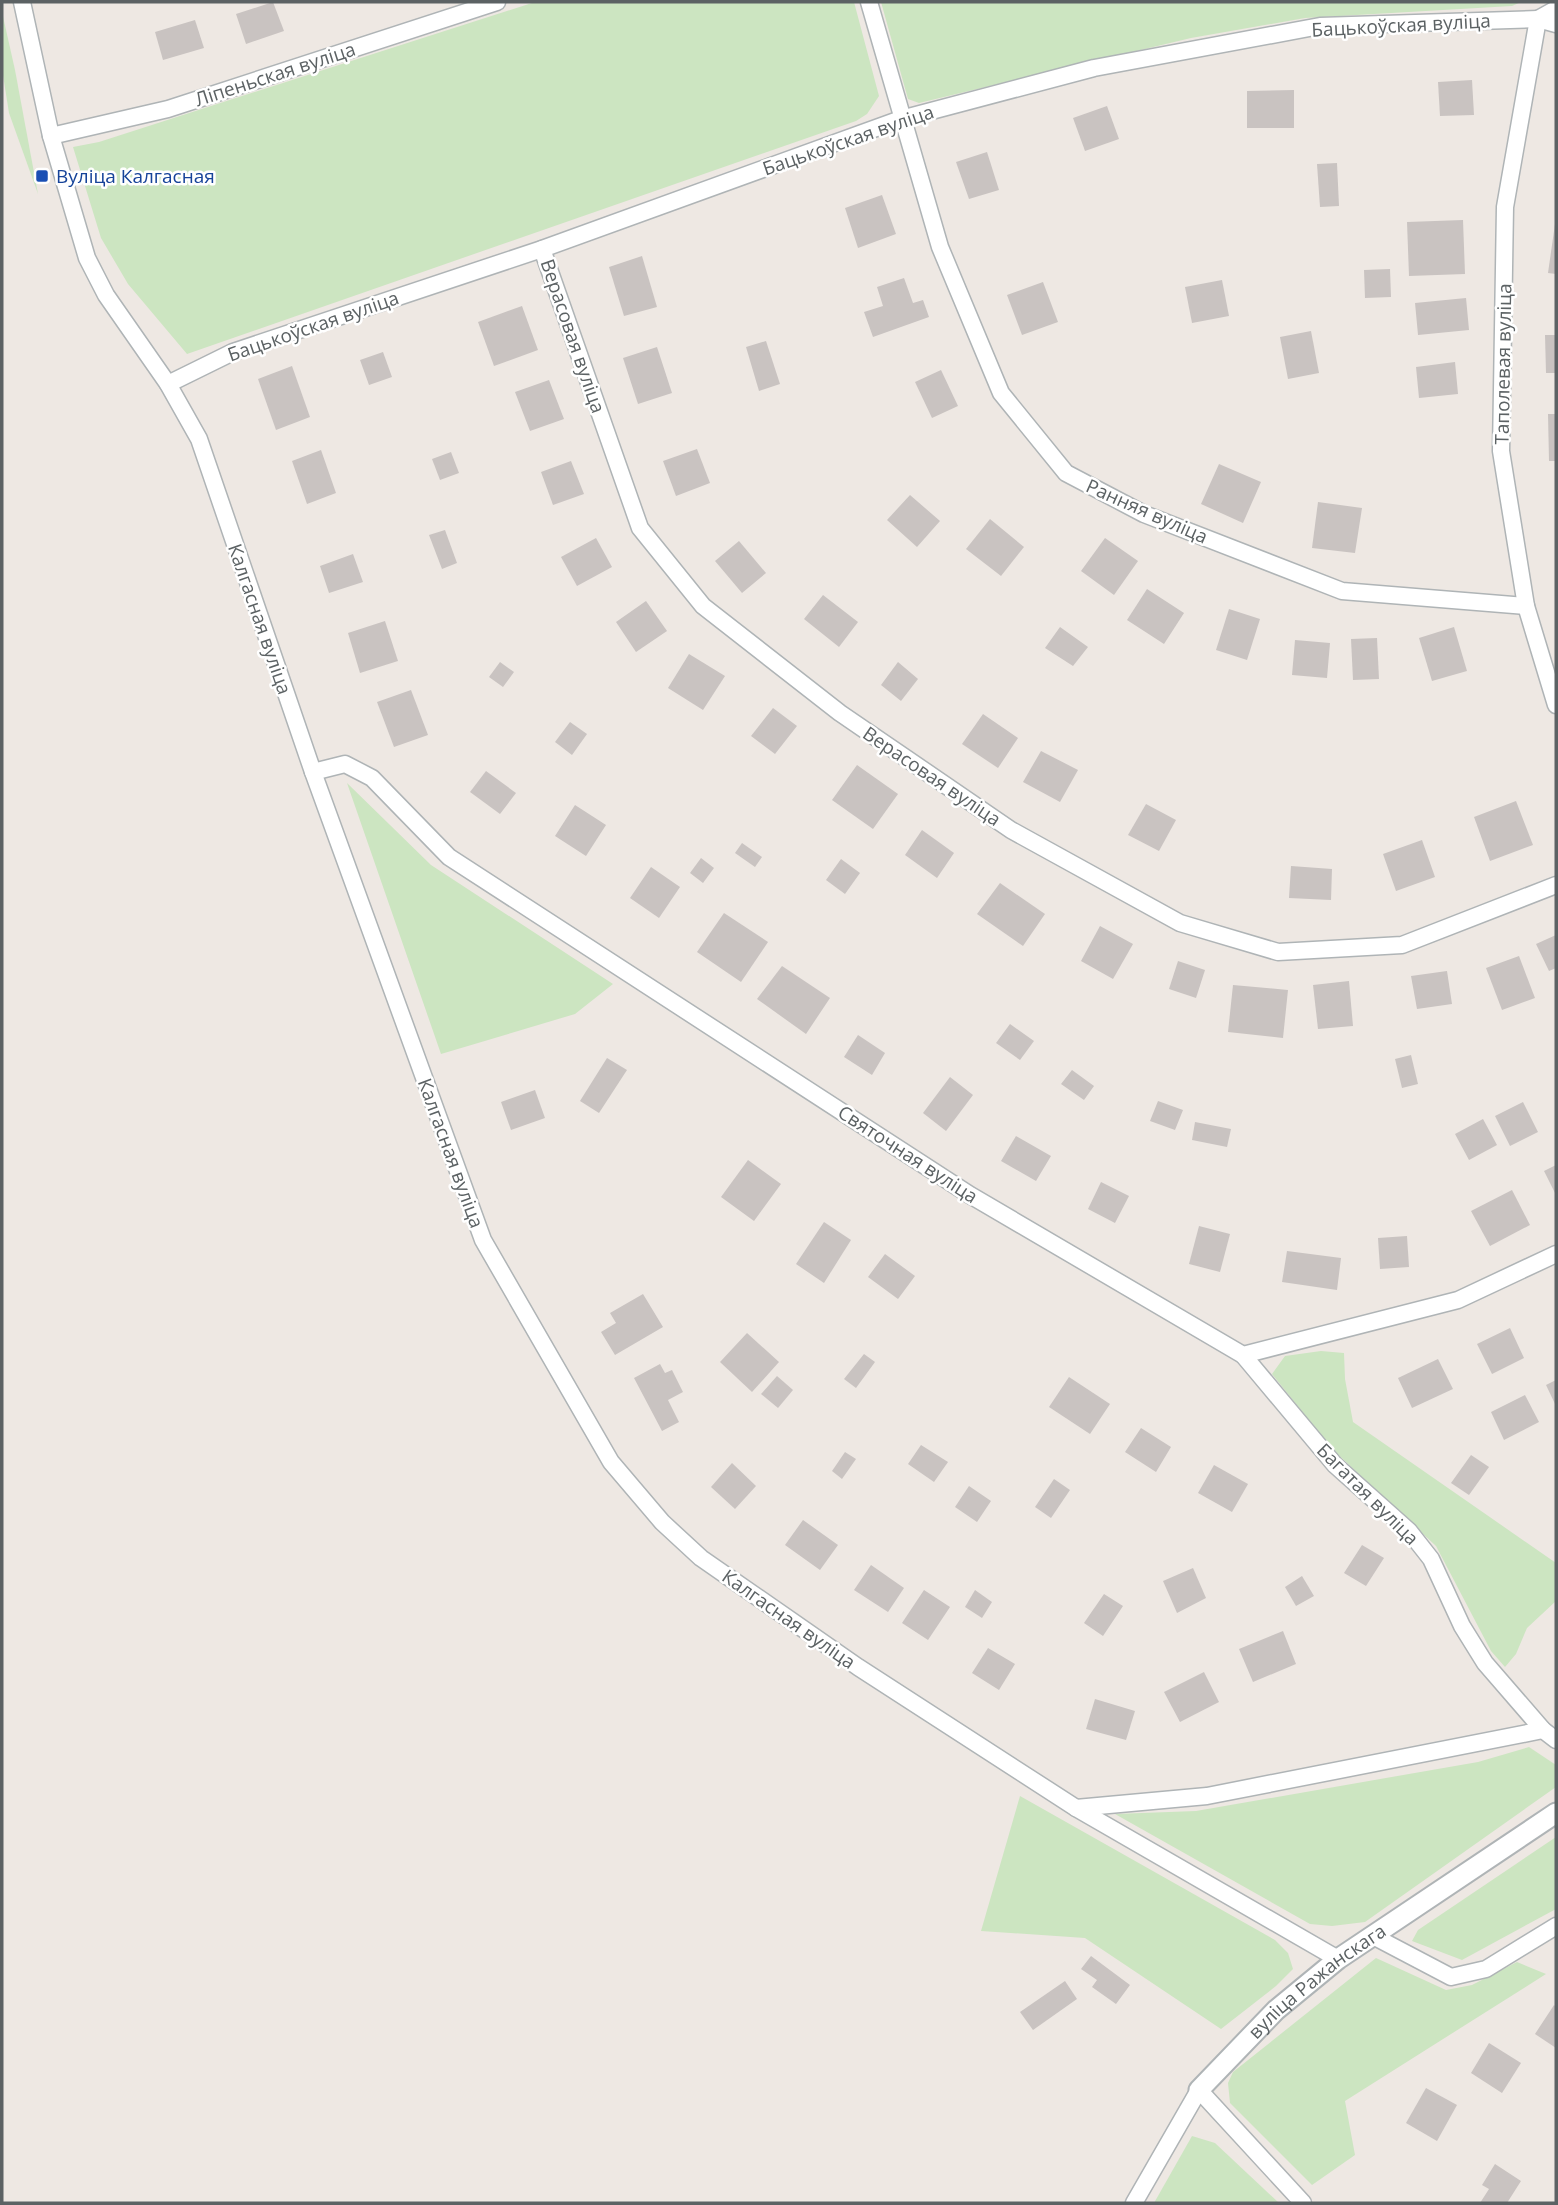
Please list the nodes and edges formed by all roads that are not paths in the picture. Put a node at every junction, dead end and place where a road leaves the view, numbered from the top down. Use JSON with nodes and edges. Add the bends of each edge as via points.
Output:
{"nodes":[{"id":1,"x":22,"y":2,"type":"edge"},
{"id":2,"x":497,"y":2,"type":"edge"},
{"id":3,"x":869,"y":2,"type":"edge"},
{"id":4,"x":1556,"y":9,"type":"edge"},
{"id":5,"x":1538,"y":19,"type":"junction"},
{"id":6,"x":1556,"y":24,"type":"edge"},
{"id":7,"x":901,"y":119,"type":"junction"},
{"id":8,"x":51,"y":136,"type":"junction"},
{"id":9,"x":542,"y":249,"type":"junction"},
{"id":10,"x":168,"y":384,"type":"junction"},
{"id":11,"x":1526,"y":606,"type":"junction"},
{"id":12,"x":1556,"y":705,"type":"edge"},
{"id":13,"x":313,"y":772,"type":"junction"},
{"id":14,"x":1556,"y":885,"type":"edge"},
{"id":15,"x":1556,"y":1254,"type":"edge"},
{"id":16,"x":1243,"y":1355,"type":"junction"},
{"id":17,"x":1550,"y":1735,"type":"edge"},
{"id":18,"x":1076,"y":1808,"type":"junction"},
{"id":19,"x":1556,"y":1813,"type":"edge"},
{"id":20,"x":1556,"y":1926,"type":"edge"},
{"id":21,"x":1373,"y":1936,"type":"junction"},
{"id":22,"x":1338,"y":1959,"type":"junction"},
{"id":23,"x":1199,"y":2090,"type":"junction"},
{"id":24,"x":1134,"y":2203,"type":"edge"},
{"id":25,"x":1303,"y":2203,"type":"edge"}],
"edges":[{"from":1,"to":8,"type":"street","name":"Калгасная вуліца"},
{"from":2,"to":8,"type":"street","name":"Ліпеньская вуліца","via":[[168,109]]},
{"from":3,"to":7,"type":"street","name":"Ранняя вуліца"},
{"from":4,"to":5,"type":"street"},
{"from":5,"to":6,"type":"street","name":"Бацькоўская вуліца"},
{"from":5,"to":7,"type":"street","name":"Бацькоўская вуліца","via":[[1320,26],[1094,68]]},
{"from":5,"to":11,"type":"street","name":"Таполевая вуліца","via":[[1505,206],[1501,451]]},
{"from":7,"to":9,"type":"street","name":"Бацькоўская вуліца"},
{"from":7,"to":11,"type":"street","name":"Ранняя вуліца","via":[[940,247],[1001,393],[1066,473],[1144,514],[1342,591]]},
{"from":8,"to":10,"type":"street","name":"Калгасная вуліца","via":[[87,258],[106,295]]},
{"from":9,"to":10,"type":"street","name":"Бацькоўская вуліца","via":[[233,352]]},
{"from":9,"to":14,"type":"street","name":"Верасовая вуліца","via":[[640,528],[703,606],[840,713],[1011,830],[1180,923],[1278,952],[1402,945]]},
{"from":10,"to":13,"type":"street","name":"Калгасная вуліца","via":[[199,439]]},
{"from":11,"to":12,"type":"street","name":"Таполевая вуліца"},
{"from":13,"to":16,"type":"street","name":"Святочная вуліца","via":[[345,764],[372,778],[449,857],[971,1195]]},
{"from":13,"to":18,"type":"street","name":"Калгасная вуліца","via":[[483,1240],[611,1462],[662,1522],[701,1558],[858,1667]]},
{"from":15,"to":16,"type":"street","via":[[1458,1300]]},
{"from":16,"to":17,"type":"street","name":"Багатая вуліца","via":[[1335,1465],[1409,1531],[1431,1559],[1485,1663]]},
{"from":17,"to":18,"type":"street","via":[[1207,1796]]},
{"from":18,"to":22,"type":"street","name":"Калгасная вуліца"},
{"from":19,"to":21,"type":"street","name":"вуліца Ражанскага"},
{"from":20,"to":21,"type":"street","via":[[1486,1969],[1451,1977]]},
{"from":21,"to":22,"type":"street","name":"вуліца Ражанскага"},
{"from":22,"to":23,"type":"street","name":"вуліца Ражанскага","via":[[1276,2010]]},
{"from":23,"to":24,"type":"street","name":"вуліца Ражанскага"},
{"from":23,"to":25,"type":"street"}]}
